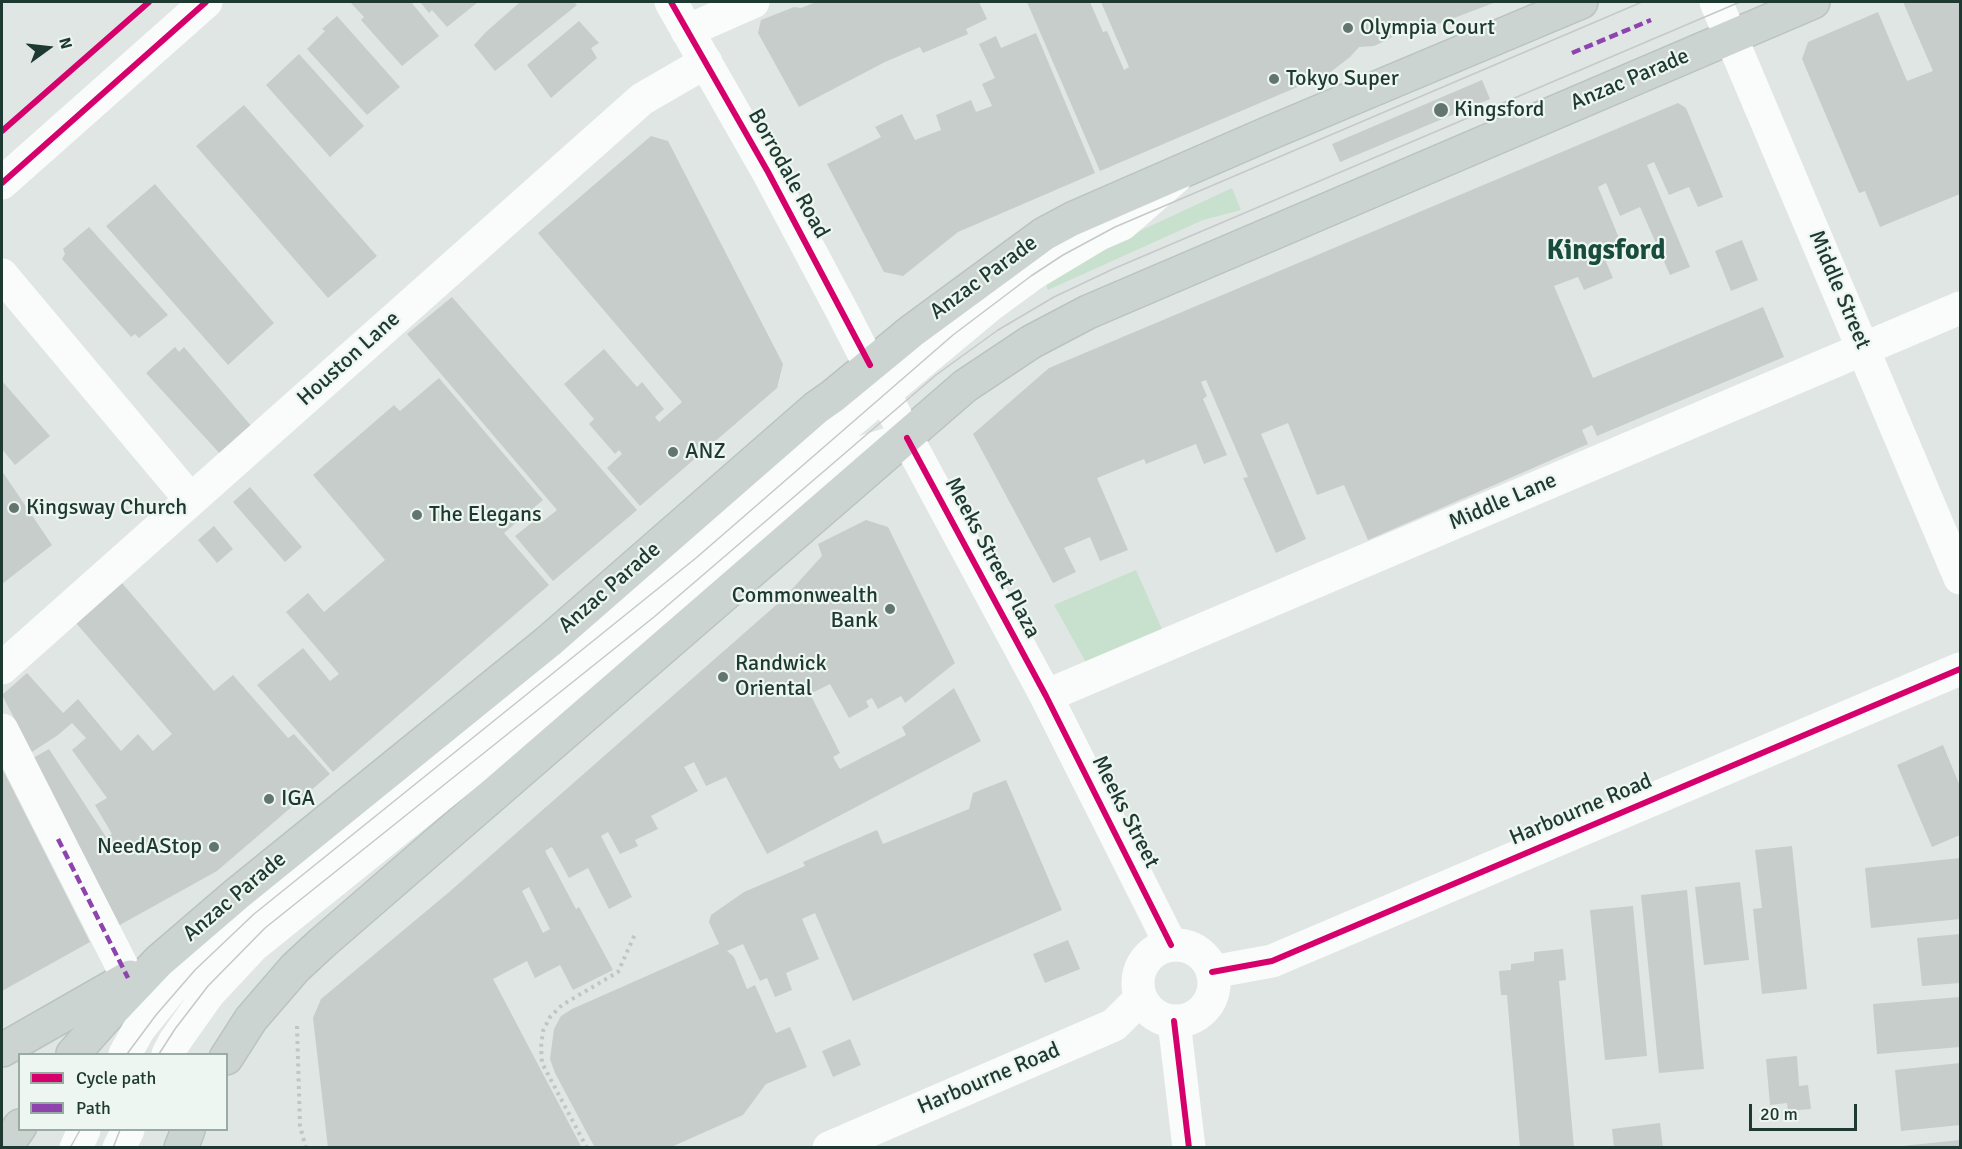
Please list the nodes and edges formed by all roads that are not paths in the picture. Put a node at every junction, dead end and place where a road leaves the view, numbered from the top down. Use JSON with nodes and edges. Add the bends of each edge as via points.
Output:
{"nodes":[{"id":1,"x":206,"y":2,"type":"edge"},
{"id":2,"x":671,"y":2,"type":"edge"},
{"id":3,"x":753,"y":2,"type":"edge"},
{"id":4,"x":1581,"y":2,"type":"edge"},
{"id":5,"x":1716,"y":2,"type":"edge"},
{"id":6,"x":1813,"y":2,"type":"edge"},
{"id":7,"x":687,"y":31,"type":"junction"},
{"id":8,"x":1732,"y":37,"type":"junction"},
{"id":9,"x":706,"y":62,"type":"junction"},
{"id":10,"x":2,"y":183,"type":"edge"},
{"id":11,"x":2,"y":275,"type":"edge"},
{"id":12,"x":1960,"y":308,"type":"edge"},
{"id":13,"x":1864,"y":349,"type":"junction"},
{"id":14,"x":877,"y":379,"type":"junction"},
{"id":15,"x":907,"y":438,"type":"junction"},
{"id":16,"x":180,"y":487,"type":"dead end"},
{"id":17,"x":1960,"y":578,"type":"edge"},
{"id":18,"x":2,"y":668,"type":"edge"},
{"id":19,"x":1960,"y":669,"type":"edge"},
{"id":20,"x":1046,"y":696,"type":"junction"},
{"id":21,"x":2,"y":730,"type":"edge"},
{"id":22,"x":1171,"y":945,"type":"junction"},
{"id":23,"x":159,"y":961,"type":"junction"},
{"id":24,"x":1212,"y":972,"type":"junction"},
{"id":25,"x":128,"y":978,"type":"junction"},
{"id":26,"x":1141,"y":998,"type":"junction"},
{"id":27,"x":1174,"y":1021,"type":"junction"},
{"id":28,"x":2,"y":1050,"type":"edge"},
{"id":29,"x":75,"y":1053,"type":"edge"},
{"id":30,"x":125,"y":1053,"type":"edge"},
{"id":31,"x":169,"y":1053,"type":"edge"},
{"id":32,"x":228,"y":1055,"type":"edge"},
{"id":33,"x":18,"y":1129,"type":"edge"},
{"id":34,"x":84,"y":1131,"type":"edge"},
{"id":35,"x":128,"y":1131,"type":"edge"},
{"id":36,"x":188,"y":1131,"type":"edge"},
{"id":37,"x":5,"y":1148,"type":"edge"},
{"id":38,"x":76,"y":1148,"type":"edge"},
{"id":39,"x":119,"y":1148,"type":"edge"},
{"id":40,"x":181,"y":1148,"type":"edge"},
{"id":41,"x":829,"y":1148,"type":"edge"},
{"id":42,"x":1189,"y":1148,"type":"edge"}],
"edges":[{"from":1,"to":10,"type":"street"},
{"from":2,"to":7,"type":"street","name":"Borrodale Road"},
{"from":3,"to":7,"type":"street"},
{"from":4,"to":14,"type":"main road","name":"Anzac Parade","via":[[1072,219],[1044,234],[912,331]]},
{"from":5,"to":8,"type":"street","name":"Middle Street"},
{"from":6,"to":8,"type":"main road","name":"Anzac Parade"},
{"from":7,"to":9,"type":"street","name":"Borrodale Road"},
{"from":8,"to":13,"type":"street","name":"Middle Street"},
{"from":8,"to":15,"type":"main road","name":"Anzac Parade","via":[[1088,312],[1031,342],[965,386]]},
{"from":9,"to":14,"type":"street","name":"Borrodale Road"},
{"from":9,"to":18,"type":"street","name":"Houston Lane","via":[[642,99]]},
{"from":11,"to":16,"type":"street"},
{"from":12,"to":13,"type":"street","name":"Middle Lane"},
{"from":13,"to":17,"type":"street","name":"Middle Street"},
{"from":13,"to":20,"type":"street","name":"Middle Lane"},
{"from":14,"to":15,"type":"street","name":"Borrodale Road"},
{"from":14,"to":23,"type":"main road","name":"Anzac Parade","via":[[833,396],[816,408],[548,642]]},
{"from":14,"to":30,"type":"street","name":"Anzac Parade","via":[[656,584],[222,936],[172,988]]},
{"from":15,"to":20,"type":"street","name":"Meeks Street Plaza"},
{"from":15,"to":31,"type":"street","name":"Anzac Parade","via":[[860,453],[261,939],[209,993]]},
{"from":15,"to":32,"type":"main road","name":"Anzac Parade","via":[[322,943],[251,1019]]},
{"from":19,"to":24,"type":"street","name":"Harbourne Road","via":[[1272,961]]},
{"from":20,"to":22,"type":"street","name":"Meeks Street"},
{"from":21,"to":25,"type":"street"},
{"from":22,"to":24,"type":"street","via":[[1196,950]]},
{"from":22,"to":26,"type":"street","via":[[1156,950],[1140,969],[1137,985]]},
{"from":23,"to":25,"type":"main road"},
{"from":23,"to":29,"type":"main road","name":"Anzac Parade"},
{"from":24,"to":27,"type":"street","via":[[1214,984],[1208,1004],[1191,1017]]},
{"from":25,"to":28,"type":"main road"},
{"from":26,"to":27,"type":"street","via":[[1153,1013]]},
{"from":26,"to":41,"type":"street","name":"Harbourne Road","via":[[1114,1025]]},
{"from":27,"to":42,"type":"street"},
{"from":33,"to":37,"type":"main road"},
{"from":34,"to":38,"type":"street"},
{"from":35,"to":39,"type":"street"},
{"from":36,"to":40,"type":"main road"}]}
